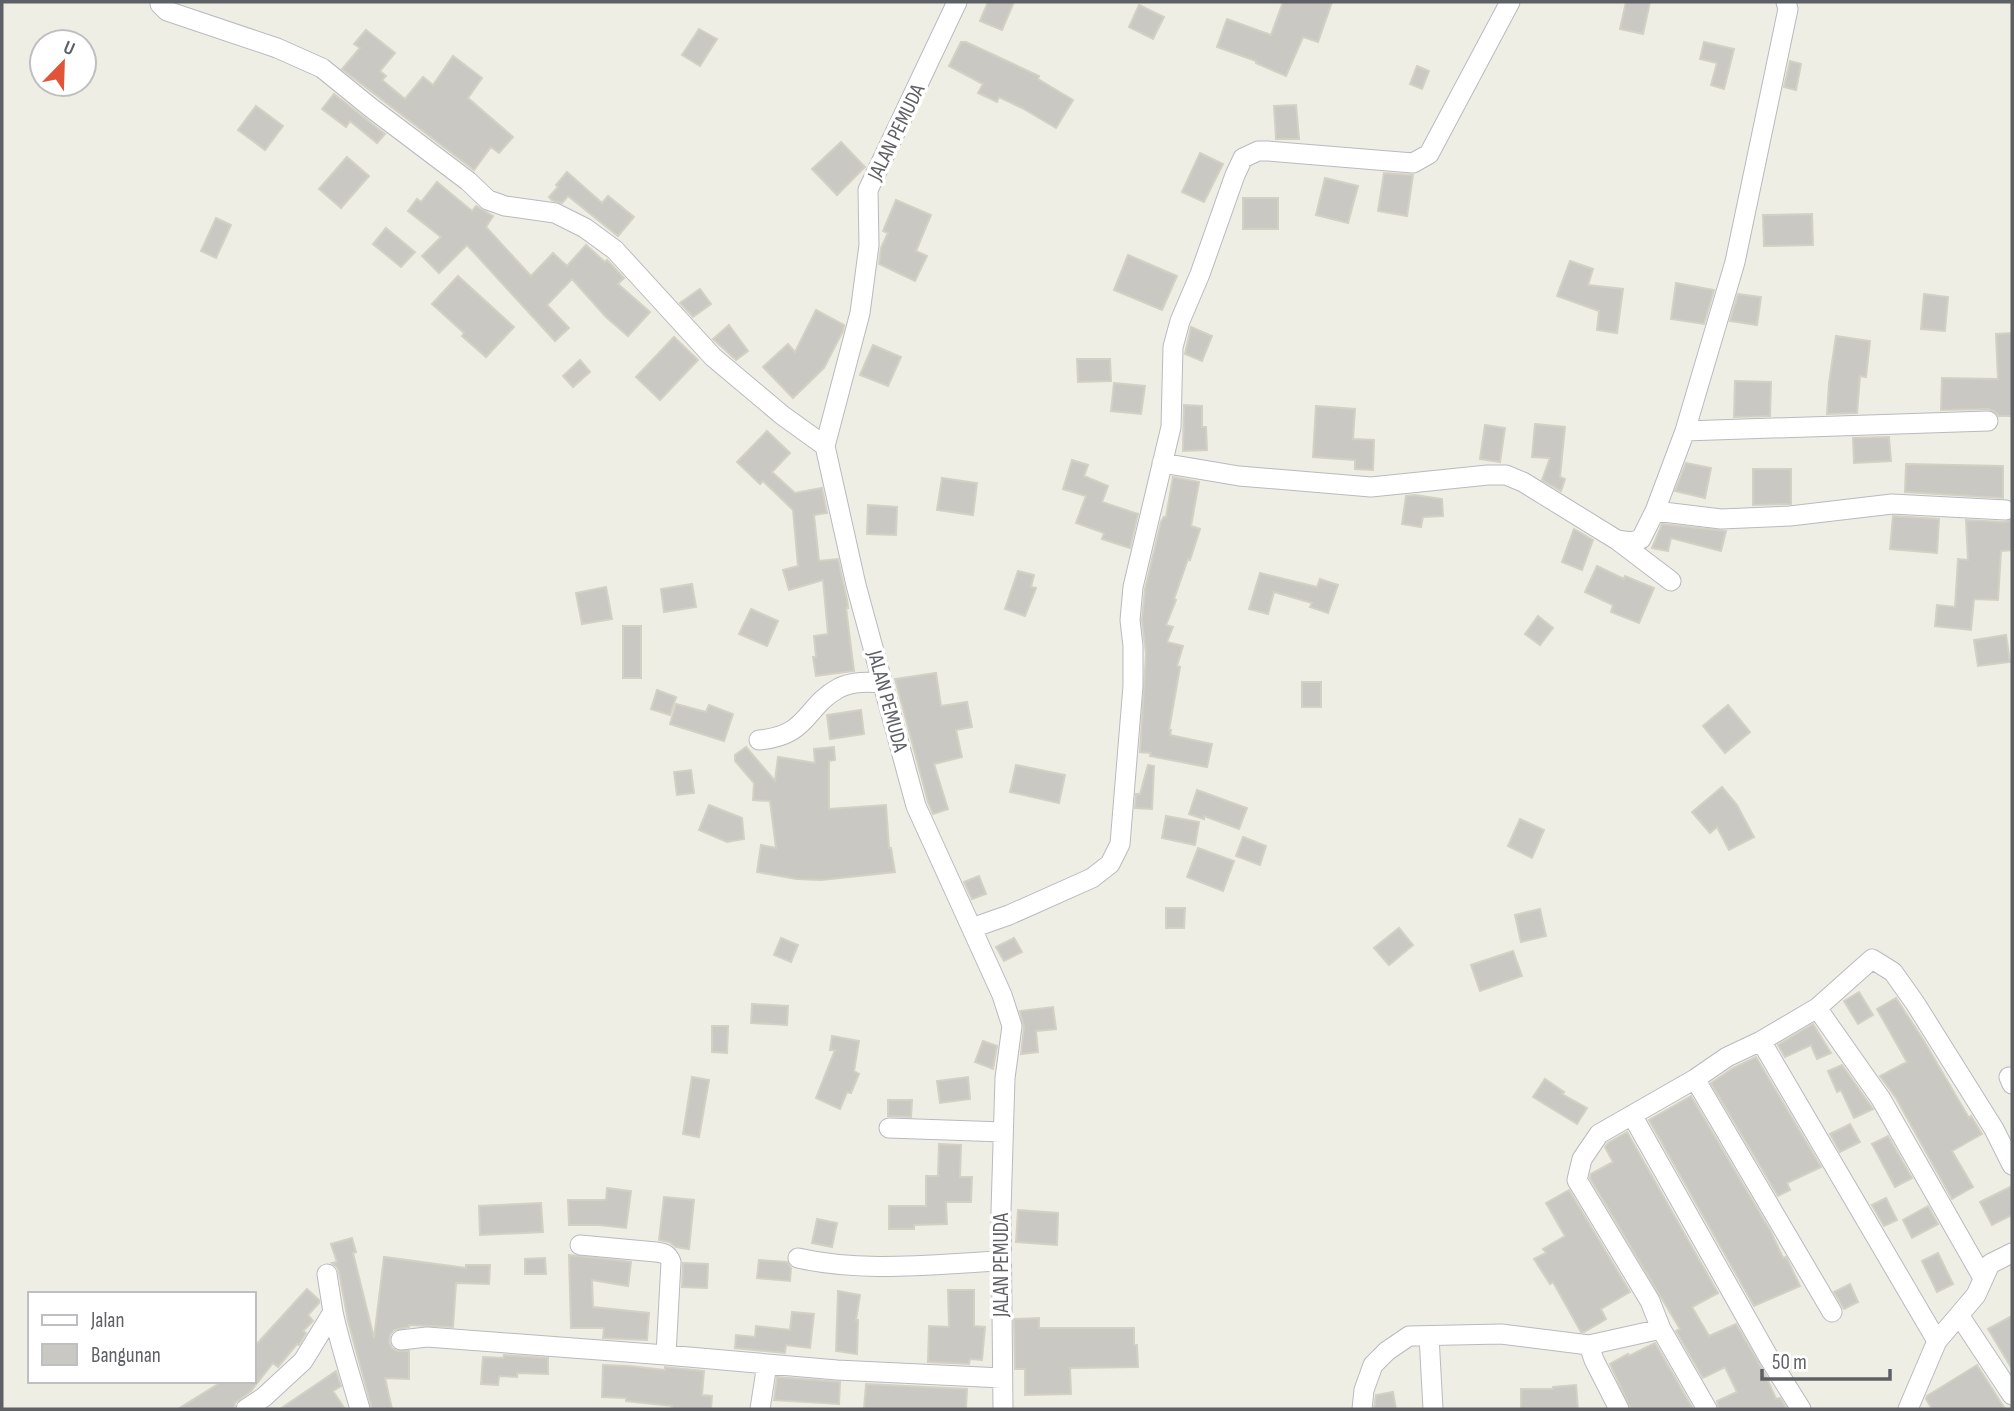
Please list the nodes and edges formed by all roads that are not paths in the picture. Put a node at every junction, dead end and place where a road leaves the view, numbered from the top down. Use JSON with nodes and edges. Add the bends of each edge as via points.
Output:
{"nodes":[{"id":1,"x":957,"y":2,"type":"edge"},
{"id":2,"x":1510,"y":2,"type":"edge"},
{"id":3,"x":1786,"y":2,"type":"edge"},
{"id":4,"x":160,"y":4,"type":"dead end"},
{"id":5,"x":1988,"y":421,"type":"dead end"},
{"id":6,"x":1685,"y":430,"type":"junction"},
{"id":7,"x":825,"y":446,"type":"junction"},
{"id":8,"x":1162,"y":463,"type":"junction"},
{"id":9,"x":2006,"y":510,"type":"dead end"},
{"id":10,"x":1656,"y":511,"type":"junction"},
{"id":11,"x":1617,"y":540,"type":"junction"},
{"id":12,"x":1671,"y":581,"type":"dead end"},
{"id":13,"x":883,"y":683,"type":"junction"},
{"id":14,"x":759,"y":740,"type":"dead end"},
{"id":15,"x":971,"y":928,"type":"junction"},
{"id":16,"x":1817,"y":1008,"type":"junction"},
{"id":17,"x":1761,"y":1041,"type":"junction"},
{"id":18,"x":1695,"y":1079,"type":"junction"},
{"id":19,"x":1632,"y":1115,"type":"junction"},
{"id":20,"x":889,"y":1128,"type":"dead end"},
{"id":21,"x":1003,"y":1132,"type":"junction"},
{"id":22,"x":2012,"y":1165,"type":"edge"},
{"id":23,"x":580,"y":1245,"type":"dead end"},
{"id":24,"x":2012,"y":1253,"type":"edge"},
{"id":25,"x":798,"y":1258,"type":"dead end"},
{"id":26,"x":1001,"y":1261,"type":"junction"},
{"id":27,"x":327,"y":1274,"type":"dead end"},
{"id":28,"x":1983,"y":1278,"type":"junction"},
{"id":29,"x":333,"y":1312,"type":"junction"},
{"id":30,"x":1832,"y":1312,"type":"dead end"},
{"id":31,"x":1959,"y":1315,"type":"junction"},
{"id":32,"x":1661,"y":1329,"type":"junction"},
{"id":33,"x":1429,"y":1336,"type":"junction"},
{"id":34,"x":401,"y":1340,"type":"dead end"},
{"id":35,"x":1937,"y":1341,"type":"junction"},
{"id":36,"x":1588,"y":1345,"type":"junction"},
{"id":37,"x":341,"y":1348,"type":"junction"},
{"id":38,"x":666,"y":1355,"type":"junction"},
{"id":39,"x":303,"y":1361,"type":"junction"},
{"id":40,"x":767,"y":1364,"type":"junction"},
{"id":41,"x":1002,"y":1378,"type":"junction"},
{"id":42,"x":2012,"y":1395,"type":"edge"},
{"id":43,"x":1913,"y":1406,"type":"edge"},
{"id":44,"x":246,"y":1409,"type":"edge"},
{"id":45,"x":360,"y":1409,"type":"edge"},
{"id":46,"x":760,"y":1409,"type":"edge"},
{"id":47,"x":1003,"y":1409,"type":"edge"},
{"id":48,"x":1362,"y":1409,"type":"edge"},
{"id":49,"x":1433,"y":1409,"type":"edge"},
{"id":50,"x":1619,"y":1409,"type":"edge"},
{"id":51,"x":1707,"y":1409,"type":"edge"},
{"id":52,"x":1801,"y":1409,"type":"edge"}],
"edges":[{"from":1,"to":7,"type":"street","name":"JALAN PEMUDA","via":[[868,190],[869,245],[859,313]]},
{"from":2,"to":8,"type":"street","via":[[1429,154],[1413,163],[1268,150],[1243,158],[1173,347],[1171,428]]},
{"from":3,"to":6,"type":"street","via":[[1735,262]]},
{"from":4,"to":7,"type":"street","via":[[167,11],[322,68],[488,200],[555,213],[585,228],[615,250],[713,357]]},
{"from":5,"to":6,"type":"street"},
{"from":6,"to":10,"type":"street"},
{"from":7,"to":13,"type":"street","name":"JALAN PEMUDA"},
{"from":8,"to":11,"type":"street","via":[[1239,476],[1371,487],[1506,475]]},
{"from":8,"to":15,"type":"street","via":[[1133,587],[1133,686],[1120,844],[1110,864],[1092,878]]},
{"from":9,"to":10,"type":"street","via":[[1892,504],[1721,519]]},
{"from":10,"to":11,"type":"street","via":[[1641,539]]},
{"from":11,"to":12,"type":"street"},
{"from":13,"to":14,"type":"street","via":[[864,681],[841,687],[792,732]]},
{"from":13,"to":15,"type":"street","name":"JALAN PEMUDA","via":[[916,806]]},
{"from":15,"to":21,"type":"street","name":"JALAN PEMUDA","via":[[1012,1027]]},
{"from":16,"to":17,"type":"street"},
{"from":16,"to":22,"type":"street","via":[[1872,960],[1893,972],[1987,1117]]},
{"from":16,"to":28,"type":"street","via":[[1881,1099]]},
{"from":17,"to":18,"type":"street"},
{"from":17,"to":35,"type":"street"},
{"from":18,"to":19,"type":"street"},
{"from":18,"to":30,"type":"street"},
{"from":19,"to":32,"type":"street","via":[[1599,1134],[1582,1159],[1577,1180],[1650,1301]]},
{"from":19,"to":52,"type":"street"},
{"from":20,"to":21,"type":"street"},
{"from":21,"to":26,"type":"street","name":"JALAN PEMUDA"},
{"from":23,"to":38,"type":"street","via":[[669,1257]]},
{"from":24,"to":28,"type":"street","via":[[1990,1264]]},
{"from":25,"to":26,"type":"street","via":[[887,1266]]},
{"from":26,"to":41,"type":"street","name":"JALAN PEMUDA"},
{"from":27,"to":29,"type":"street"},
{"from":28,"to":31,"type":"street"},
{"from":29,"to":37,"type":"street"},
{"from":29,"to":39,"type":"street"},
{"from":31,"to":35,"type":"street"},
{"from":31,"to":42,"type":"street"},
{"from":32,"to":36,"type":"street"},
{"from":32,"to":51,"type":"street"},
{"from":33,"to":36,"type":"street","via":[[1501,1334]]},
{"from":33,"to":48,"type":"street","via":[[1409,1336],[1373,1365]]},
{"from":33,"to":49,"type":"street"},
{"from":34,"to":38,"type":"street"},
{"from":35,"to":43,"type":"street"},
{"from":36,"to":50,"type":"street"},
{"from":37,"to":39,"type":"street"},
{"from":37,"to":45,"type":"street"},
{"from":38,"to":40,"type":"street"},
{"from":39,"to":44,"type":"street"},
{"from":40,"to":41,"type":"street"},
{"from":40,"to":46,"type":"street"},
{"from":41,"to":47,"type":"street","name":"JALAN PEMUDA"}]}
